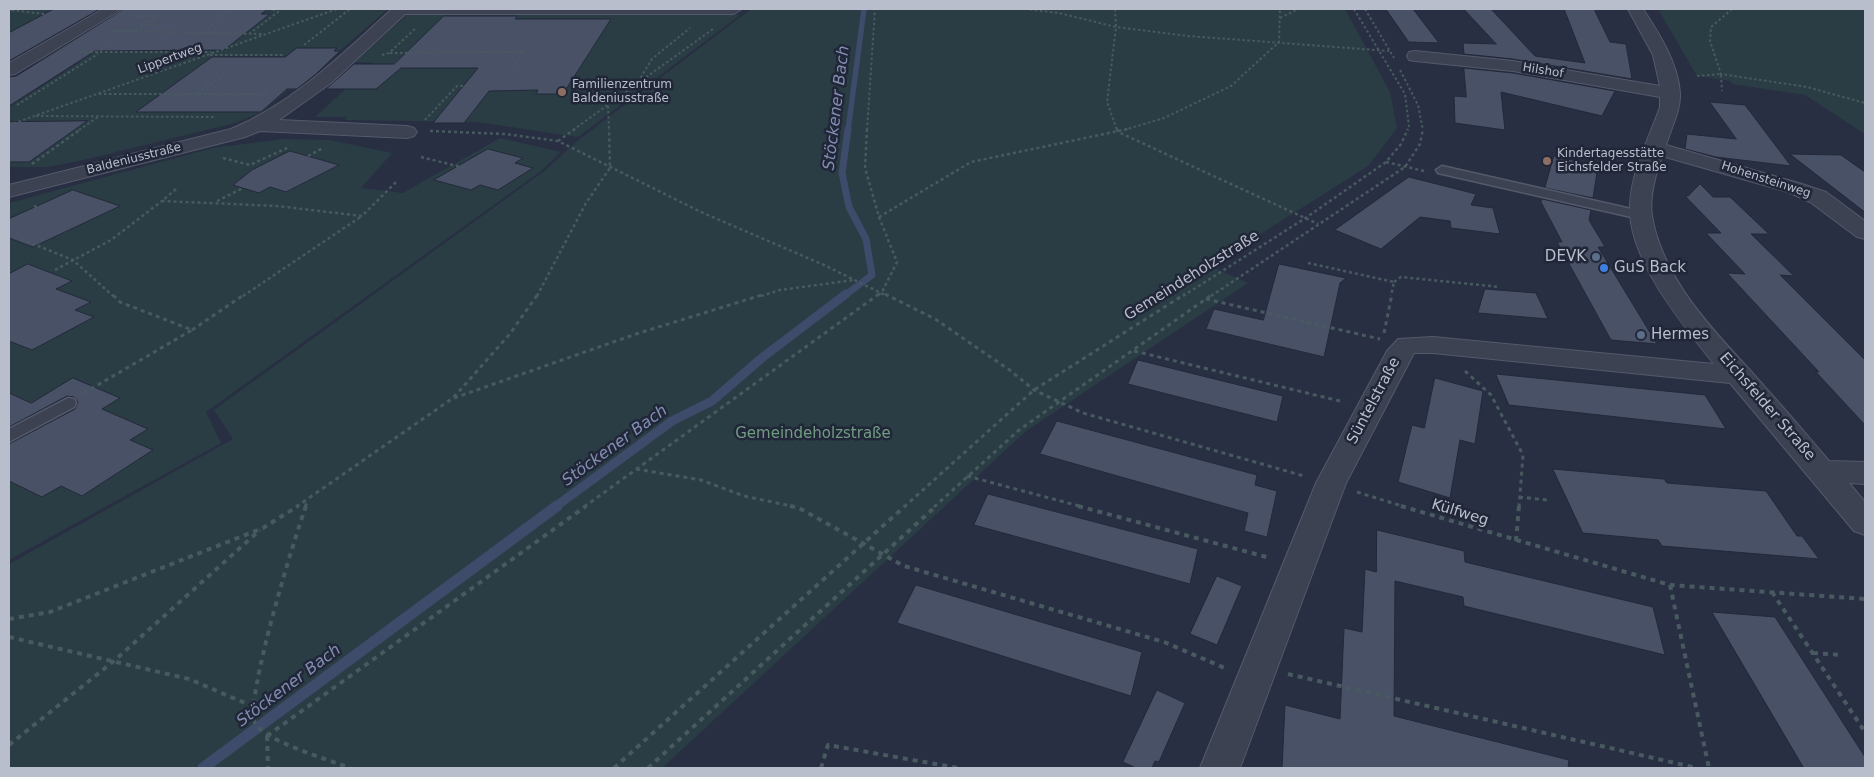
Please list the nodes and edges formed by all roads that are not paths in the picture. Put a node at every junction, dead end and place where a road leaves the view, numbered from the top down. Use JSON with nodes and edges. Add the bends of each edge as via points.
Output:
{"nodes":[{"id":1,"x":400,"y":9,"type":"edge"},
{"id":2,"x":716,"y":9,"type":"edge"},
{"id":3,"x":734,"y":9,"type":"edge"},
{"id":4,"x":1636,"y":9,"type":"edge"},
{"id":5,"x":107,"y":13,"type":"edge"},
{"id":6,"x":1415,"y":56,"type":"dead end"},
{"id":7,"x":9,"y":70,"type":"edge"},
{"id":8,"x":1671,"y":93,"type":"junction"},
{"id":9,"x":260,"y":125,"type":"junction"},
{"id":10,"x":410,"y":132,"type":"road end"},
{"id":11,"x":1656,"y":148,"type":"junction"},
{"id":12,"x":1442,"y":170,"type":"road end"},
{"id":13,"x":9,"y":191,"type":"edge"},
{"id":14,"x":1640,"y":215,"type":"junction"},
{"id":15,"x":1865,"y":232,"type":"edge"},
{"id":16,"x":1739,"y":375,"type":"junction"},
{"id":17,"x":68,"y":402,"type":"road end"},
{"id":18,"x":9,"y":436,"type":"edge"},
{"id":19,"x":1822,"y":471,"type":"junction"},
{"id":20,"x":1865,"y":473,"type":"edge"},
{"id":21,"x":1865,"y":523,"type":"edge"},
{"id":22,"x":1220,"y":768,"type":"edge"}],
"edges":[{"from":1,"to":2,"type":"street"},
{"from":1,"to":9,"type":"street","name":"Baldeniusstraße","via":[[306,94]]},
{"from":2,"to":3,"type":"street"},
{"from":4,"to":8,"type":"street","name":"Eichsfelder Straße","via":[[1665,62]]},
{"from":5,"to":7,"type":"street"},
{"from":6,"to":8,"type":"street","name":"Hilshof","via":[[1513,66]]},
{"from":8,"to":11,"type":"street","name":"Eichsfelder Straße"},
{"from":9,"to":10,"type":"street","name":"Baldeniusstraße"},
{"from":9,"to":13,"type":"street","name":"Baldeniusstraße"},
{"from":11,"to":14,"type":"street","name":"Eichsfelder Straße","via":[[1643,186]]},
{"from":11,"to":15,"type":"street","name":"Hohensteinweg","via":[[1818,197]]},
{"from":12,"to":14,"type":"lane"},
{"from":14,"to":16,"type":"street","name":"Eichsfelder Straße","via":[[1650,248],[1664,277],[1694,321]]},
{"from":16,"to":19,"type":"street","name":"Eichsfelder Straße"},
{"from":16,"to":22,"type":"street","name":"Süntelstraße","via":[[1457,347],[1407,345],[1400,351],[1331,483]]},
{"from":17,"to":18,"type":"lane"},
{"from":19,"to":20,"type":"street"},
{"from":19,"to":21,"type":"street","name":"Eichsfelder Straße"}]}
